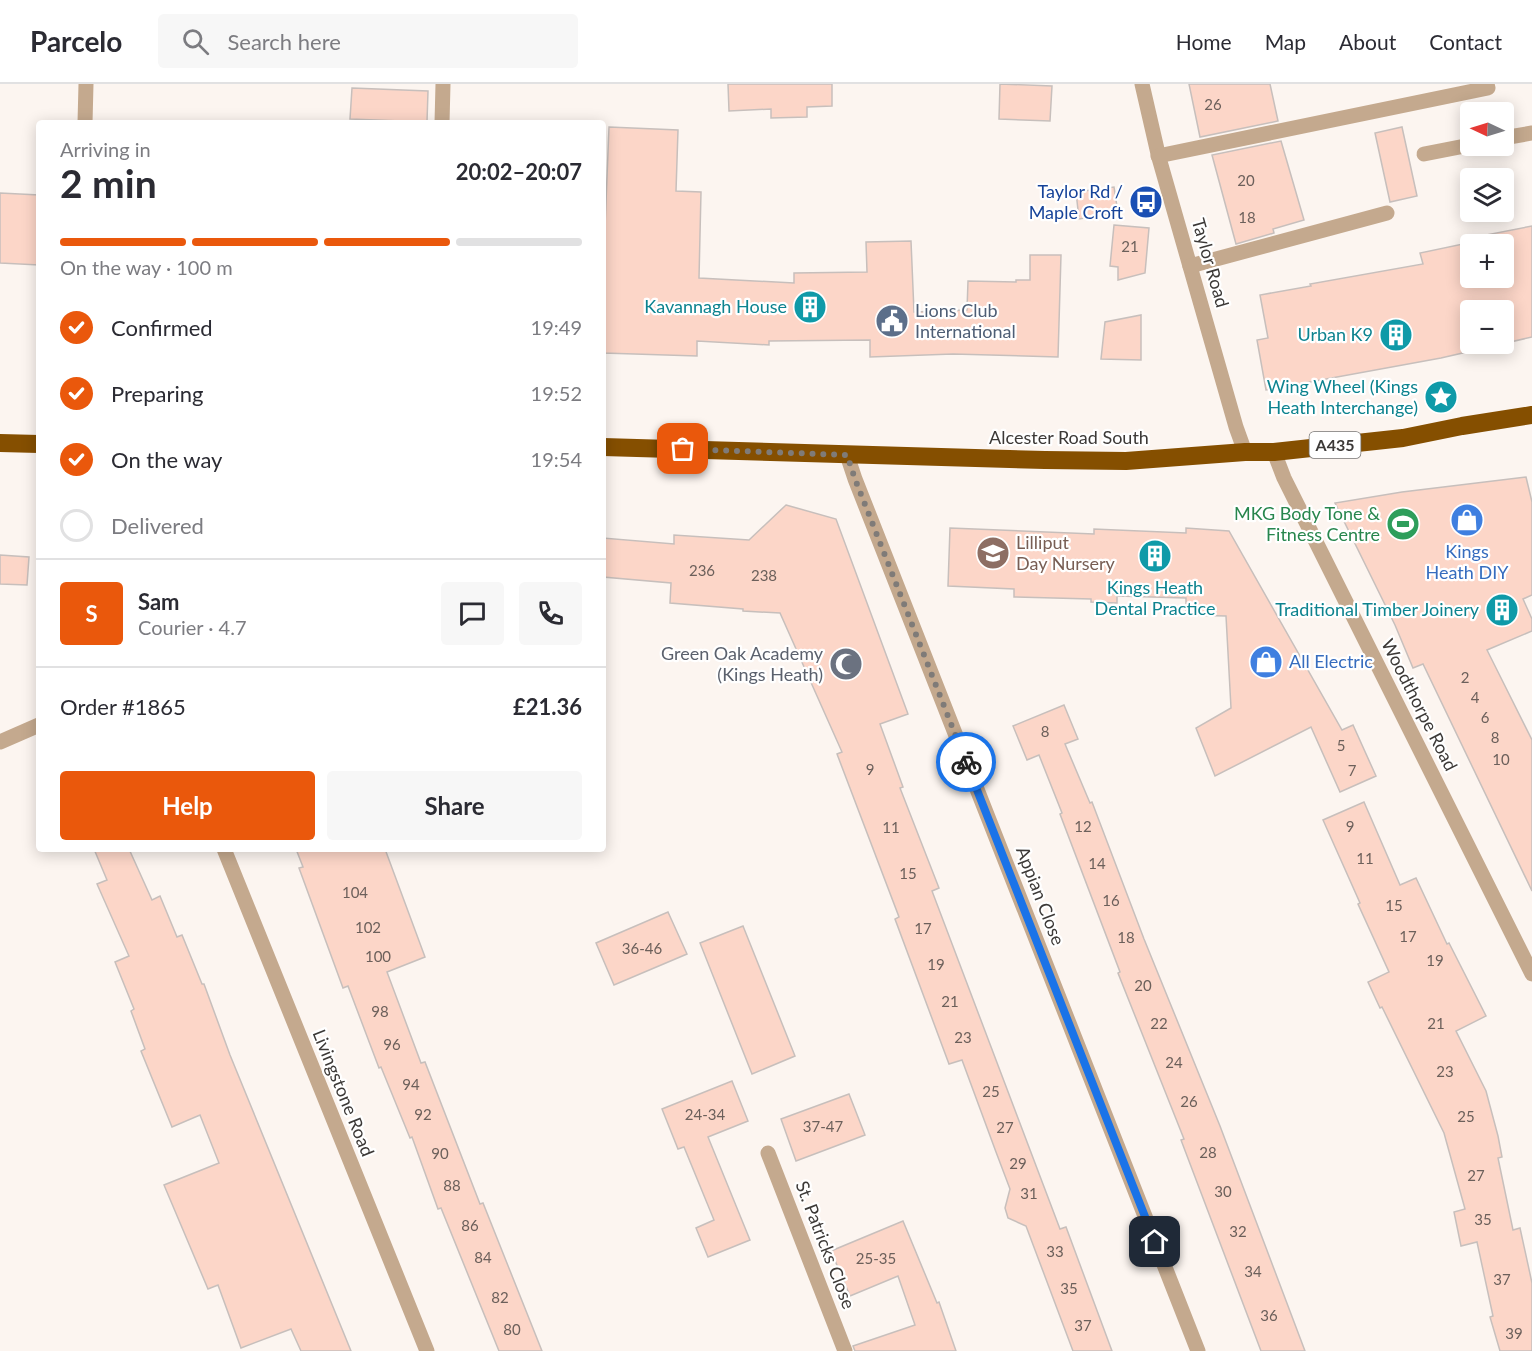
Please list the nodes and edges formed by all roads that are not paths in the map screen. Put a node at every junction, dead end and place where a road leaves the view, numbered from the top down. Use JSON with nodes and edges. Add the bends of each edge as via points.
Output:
{"nodes":[{"id":1,"x":86,"y":84,"type":"edge"},
{"id":2,"x":443,"y":84,"type":"edge"},
{"id":3,"x":1142,"y":84,"type":"edge"},
{"id":4,"x":1487,"y":84,"type":"edge"},
{"id":5,"x":85,"y":120,"type":"edge"},
{"id":6,"x":442,"y":120,"type":"edge"},
{"id":7,"x":1532,"y":133,"type":"edge"},
{"id":8,"x":1514,"y":136,"type":"edge"},
{"id":9,"x":1460,"y":147,"type":"edge"},
{"id":10,"x":1424,"y":154,"type":"dead end"},
{"id":11,"x":1158,"y":156,"type":"junction"},
{"id":12,"x":1386,"y":213,"type":"dead end"},
{"id":13,"x":1190,"y":266,"type":"junction"},
{"id":14,"x":1532,"y":416,"type":"edge"},
{"id":15,"x":0,"y":443,"type":"edge"},
{"id":16,"x":36,"y":444,"type":"edge"},
{"id":17,"x":606,"y":447,"type":"edge"},
{"id":18,"x":1245,"y":452,"type":"junction"},
{"id":19,"x":1274,"y":452,"type":"junction"},
{"id":20,"x":847,"y":455,"type":"junction"},
{"id":21,"x":36,"y":726,"type":"edge"},
{"id":22,"x":0,"y":742,"type":"edge"},
{"id":23,"x":225,"y":852,"type":"edge"},
{"id":24,"x":1532,"y":974,"type":"edge"},
{"id":25,"x":768,"y":1153,"type":"dead end"},
{"id":26,"x":427,"y":1351,"type":"edge"},
{"id":27,"x":846,"y":1351,"type":"edge"},
{"id":28,"x":1198,"y":1351,"type":"edge"}],
"edges":[{"from":1,"to":5,"type":"street"},
{"from":2,"to":6,"type":"street"},
{"from":3,"to":11,"type":"street","name":"Taylor Road"},
{"from":4,"to":11,"type":"street","via":[[1488,88]]},
{"from":7,"to":8,"type":"street"},
{"from":9,"to":10,"type":"street"},
{"from":11,"to":13,"type":"street","name":"Taylor Road"},
{"from":12,"to":13,"type":"street"},
{"from":13,"to":18,"type":"street","name":"Taylor Road"},
{"from":14,"to":19,"type":"highway","name":"Alcester Road South","number":"A435","via":[[1403,438]]},
{"from":15,"to":16,"type":"highway"},
{"from":17,"to":20,"type":"highway","name":"Alcester Road South","number":"A435"},
{"from":18,"to":19,"type":"highway","name":"Alcester Road South","number":"A435"},
{"from":18,"to":20,"type":"highway","name":"Alcester Road South","number":"A435","via":[[1126,461]]},
{"from":19,"to":24,"type":"street","name":"Woodthorpe Road"},
{"from":20,"to":28,"type":"street","name":"Appian Close"},
{"from":21,"to":22,"type":"street"},
{"from":23,"to":26,"type":"street","name":"Livingstone Road"},
{"from":25,"to":27,"type":"street","name":"St. Patricks Close"}]}
